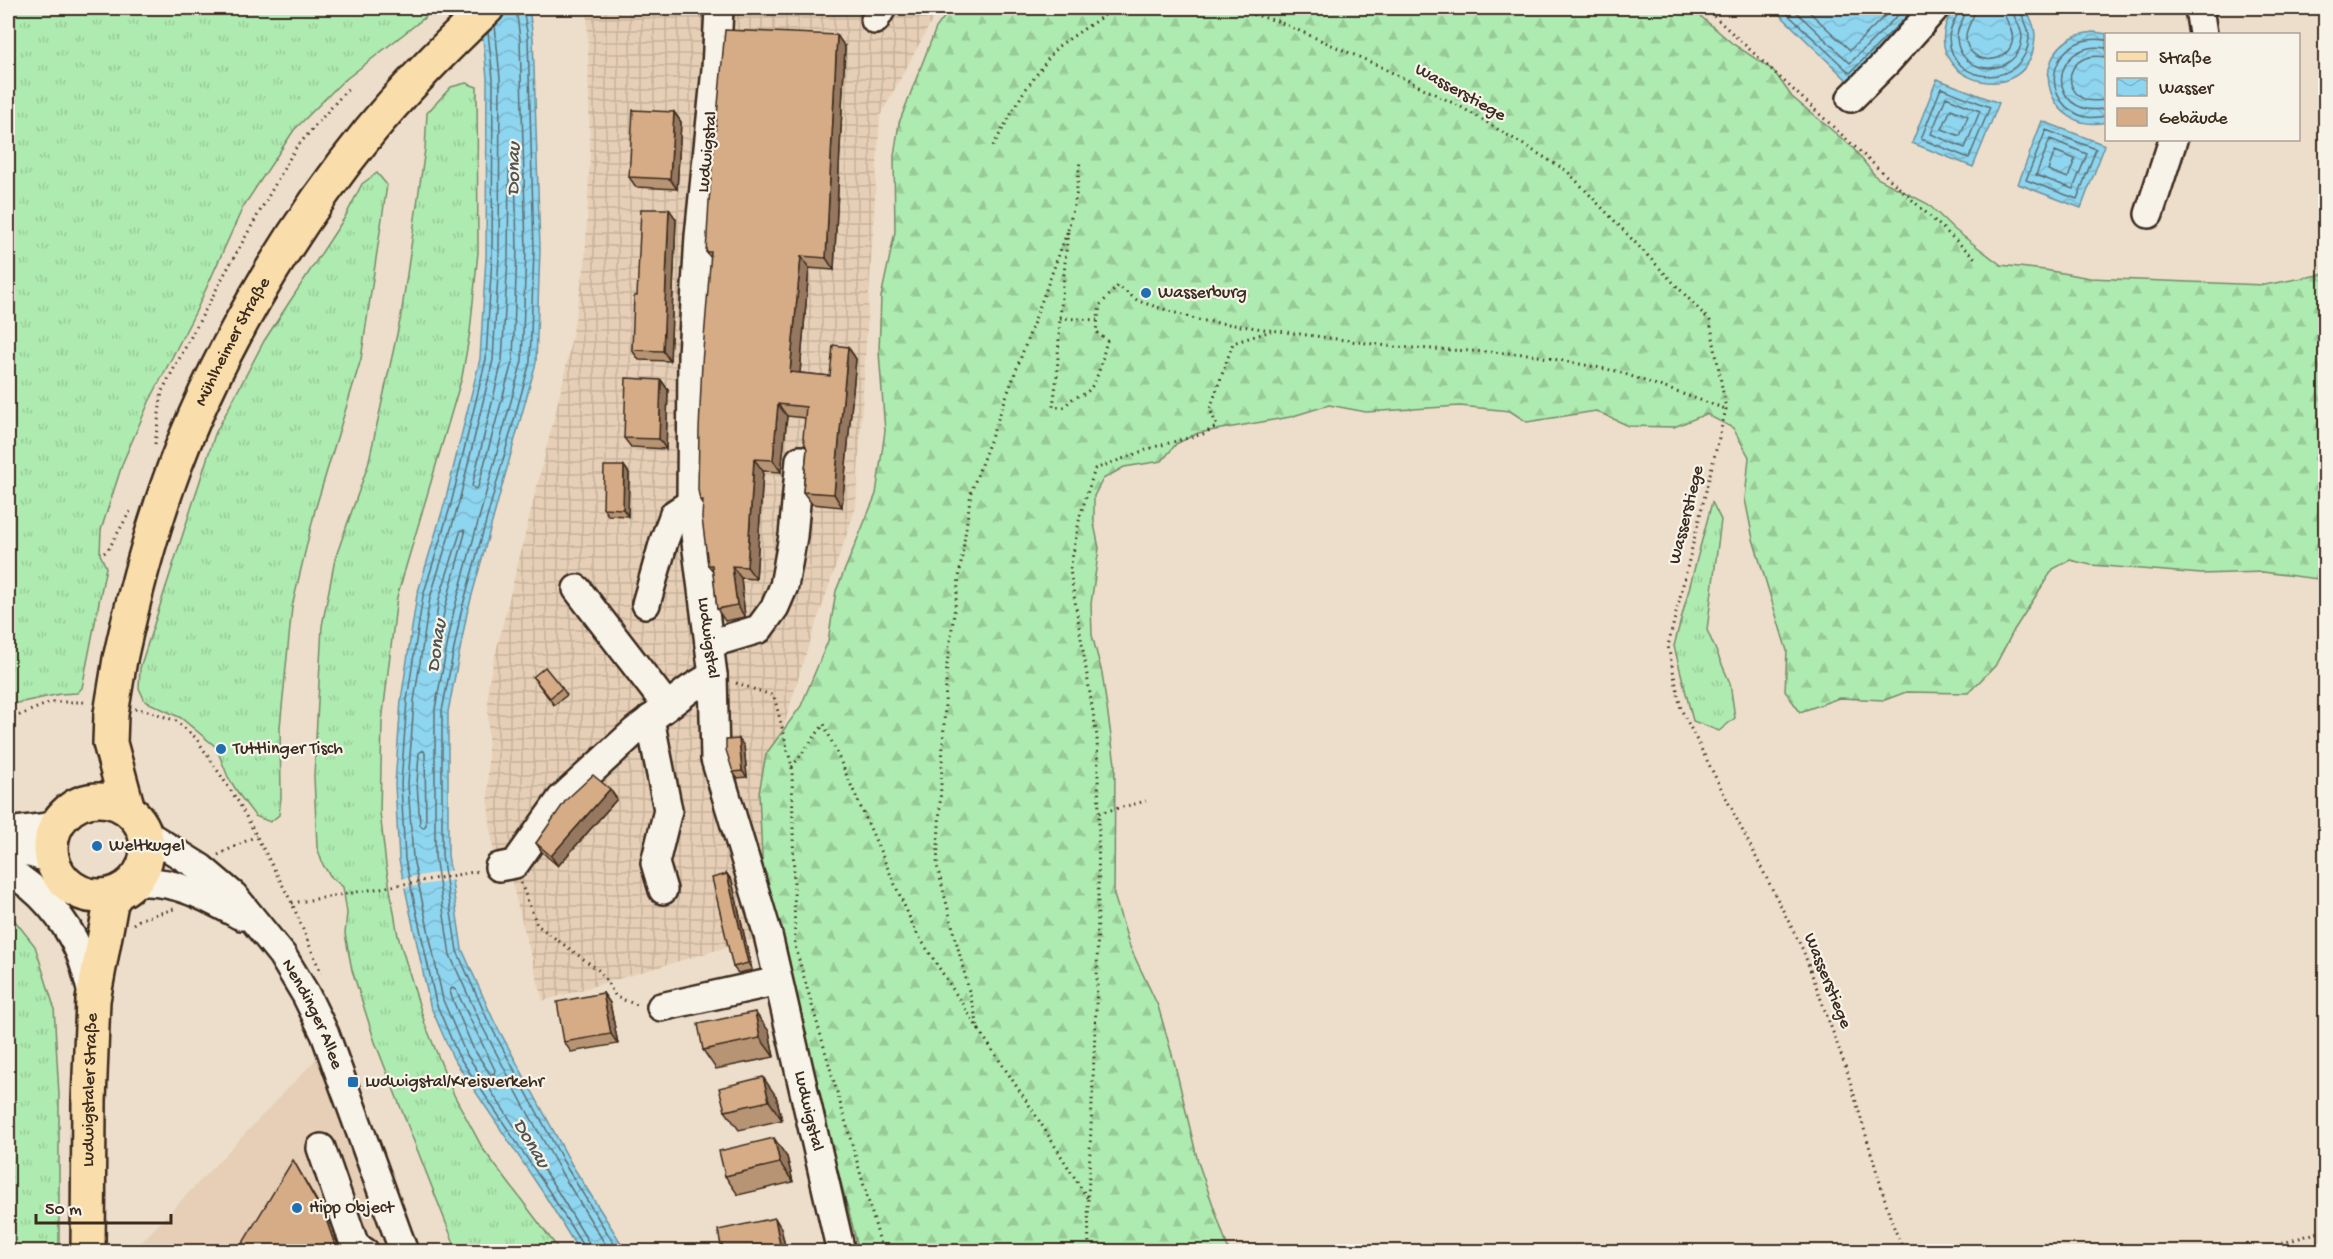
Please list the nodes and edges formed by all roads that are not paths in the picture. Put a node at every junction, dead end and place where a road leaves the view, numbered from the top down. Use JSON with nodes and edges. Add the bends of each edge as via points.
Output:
{"nodes":[{"id":1,"x":487,"y":8,"type":"edge"},
{"id":2,"x":719,"y":8,"type":"edge"},
{"id":3,"x":1935,"y":8,"type":"edge"},
{"id":4,"x":2199,"y":8,"type":"edge"},
{"id":5,"x":2203,"y":33,"type":"edge"},
{"id":6,"x":1851,"y":98,"type":"dead end"},
{"id":7,"x":2173,"y":141,"type":"edge"},
{"id":8,"x":2149,"y":214,"type":"dead end"},
{"id":9,"x":800,"y":460,"type":"dead end"},
{"id":10,"x":691,"y":503,"type":"junction"},
{"id":11,"x":577,"y":588,"type":"dead end"},
{"id":12,"x":646,"y":604,"type":"dead end"},
{"id":13,"x":709,"y":644,"type":"junction"},
{"id":14,"x":713,"y":675,"type":"junction"},
{"id":15,"x":658,"y":713,"type":"junction"},
{"id":16,"x":112,"y":717,"type":"junction"},
{"id":17,"x":82,"y":803,"type":"junction"},
{"id":18,"x":136,"y":821,"type":"junction"},
{"id":19,"x":56,"y":826,"type":"junction"},
{"id":20,"x":8,"y":832,"type":"edge"},
{"id":21,"x":8,"y":847,"type":"edge"},
{"id":22,"x":51,"y":859,"type":"junction"},
{"id":23,"x":507,"y":866,"type":"road end"},
{"id":24,"x":8,"y":871,"type":"edge"},
{"id":25,"x":125,"y":888,"type":"junction"},
{"id":26,"x":73,"y":889,"type":"junction"},
{"id":27,"x":663,"y":890,"type":"dead end"},
{"id":28,"x":253,"y":922,"type":"junction"},
{"id":29,"x":778,"y":981,"type":"junction"},
{"id":30,"x":93,"y":1000,"type":"junction"},
{"id":31,"x":661,"y":1007,"type":"road end"},
{"id":32,"x":321,"y":1148,"type":"dead end"},
{"id":33,"x":88,"y":1251,"type":"edge"},
{"id":34,"x":364,"y":1251,"type":"edge"},
{"id":35,"x":403,"y":1251,"type":"edge"},
{"id":36,"x":841,"y":1251,"type":"edge"}],
"edges":[{"from":1,"to":16,"type":"main road","name":"Mühlheimer Straße","bridge":true,"via":[[442,50],[369,132],[272,270],[227,351],[168,483],[132,602]]},
{"from":2,"to":10,"type":"street","name":"Ludwigstal","via":[[692,355]]},
{"from":3,"to":6,"type":"street"},
{"from":4,"to":5,"type":"street"},
{"from":7,"to":8,"type":"street"},
{"from":9,"to":13,"type":"street","via":[[793,536],[784,586],[775,607],[759,629]]},
{"from":10,"to":12,"type":"street","via":[[674,514]]},
{"from":10,"to":13,"type":"street","name":"Ludwigstal"},
{"from":11,"to":15,"type":"street"},
{"from":13,"to":14,"type":"street","name":"Ludwigstal"},
{"from":14,"to":15,"type":"street"},
{"from":14,"to":29,"type":"street","name":"Ludwigstal","via":[[716,759]]},
{"from":15,"to":23,"type":"street","via":[[561,799]]},
{"from":15,"to":27,"type":"street","via":[[668,810],[655,863]]},
{"from":16,"to":17,"type":"main road","name":"Mühlheimer Straße"},
{"from":16,"to":18,"type":"main road","name":"Mühlheimer Straße"},
{"from":17,"to":18,"type":"main road","via":[[113,802]]},
{"from":17,"to":19,"type":"main road","via":[[62,816]]},
{"from":18,"to":25,"type":"main road","via":[[148,847],[146,860],[141,872]]},
{"from":18,"to":28,"type":"street","name":"Nendinger Allee","via":[[234,896]]},
{"from":19,"to":20,"type":"street"},
{"from":19,"to":22,"type":"main road"},
{"from":21,"to":22,"type":"street"},
{"from":22,"to":26,"type":"main road","via":[[63,882]]},
{"from":24,"to":30,"type":"street","via":[[37,892],[70,934]]},
{"from":25,"to":26,"type":"main road","via":[[102,897]]},
{"from":25,"to":28,"type":"street","name":"Nendinger Allee","via":[[148,881],[189,890]]},
{"from":25,"to":30,"type":"main road","name":"Ludwigstaler Straße","via":[[109,913]]},
{"from":26,"to":30,"type":"main road","name":"Ludwigstaler Straße","via":[[81,904],[87,935]]},
{"from":28,"to":35,"type":"street","name":"Nendinger Allee","via":[[282,955],[325,1034]]},
{"from":29,"to":31,"type":"street"},
{"from":29,"to":36,"type":"street","name":"Ludwigstal"},
{"from":30,"to":33,"type":"main road","name":"Ludwigstaler Straße"},
{"from":32,"to":34,"type":"street","via":[[355,1246]]}]}
